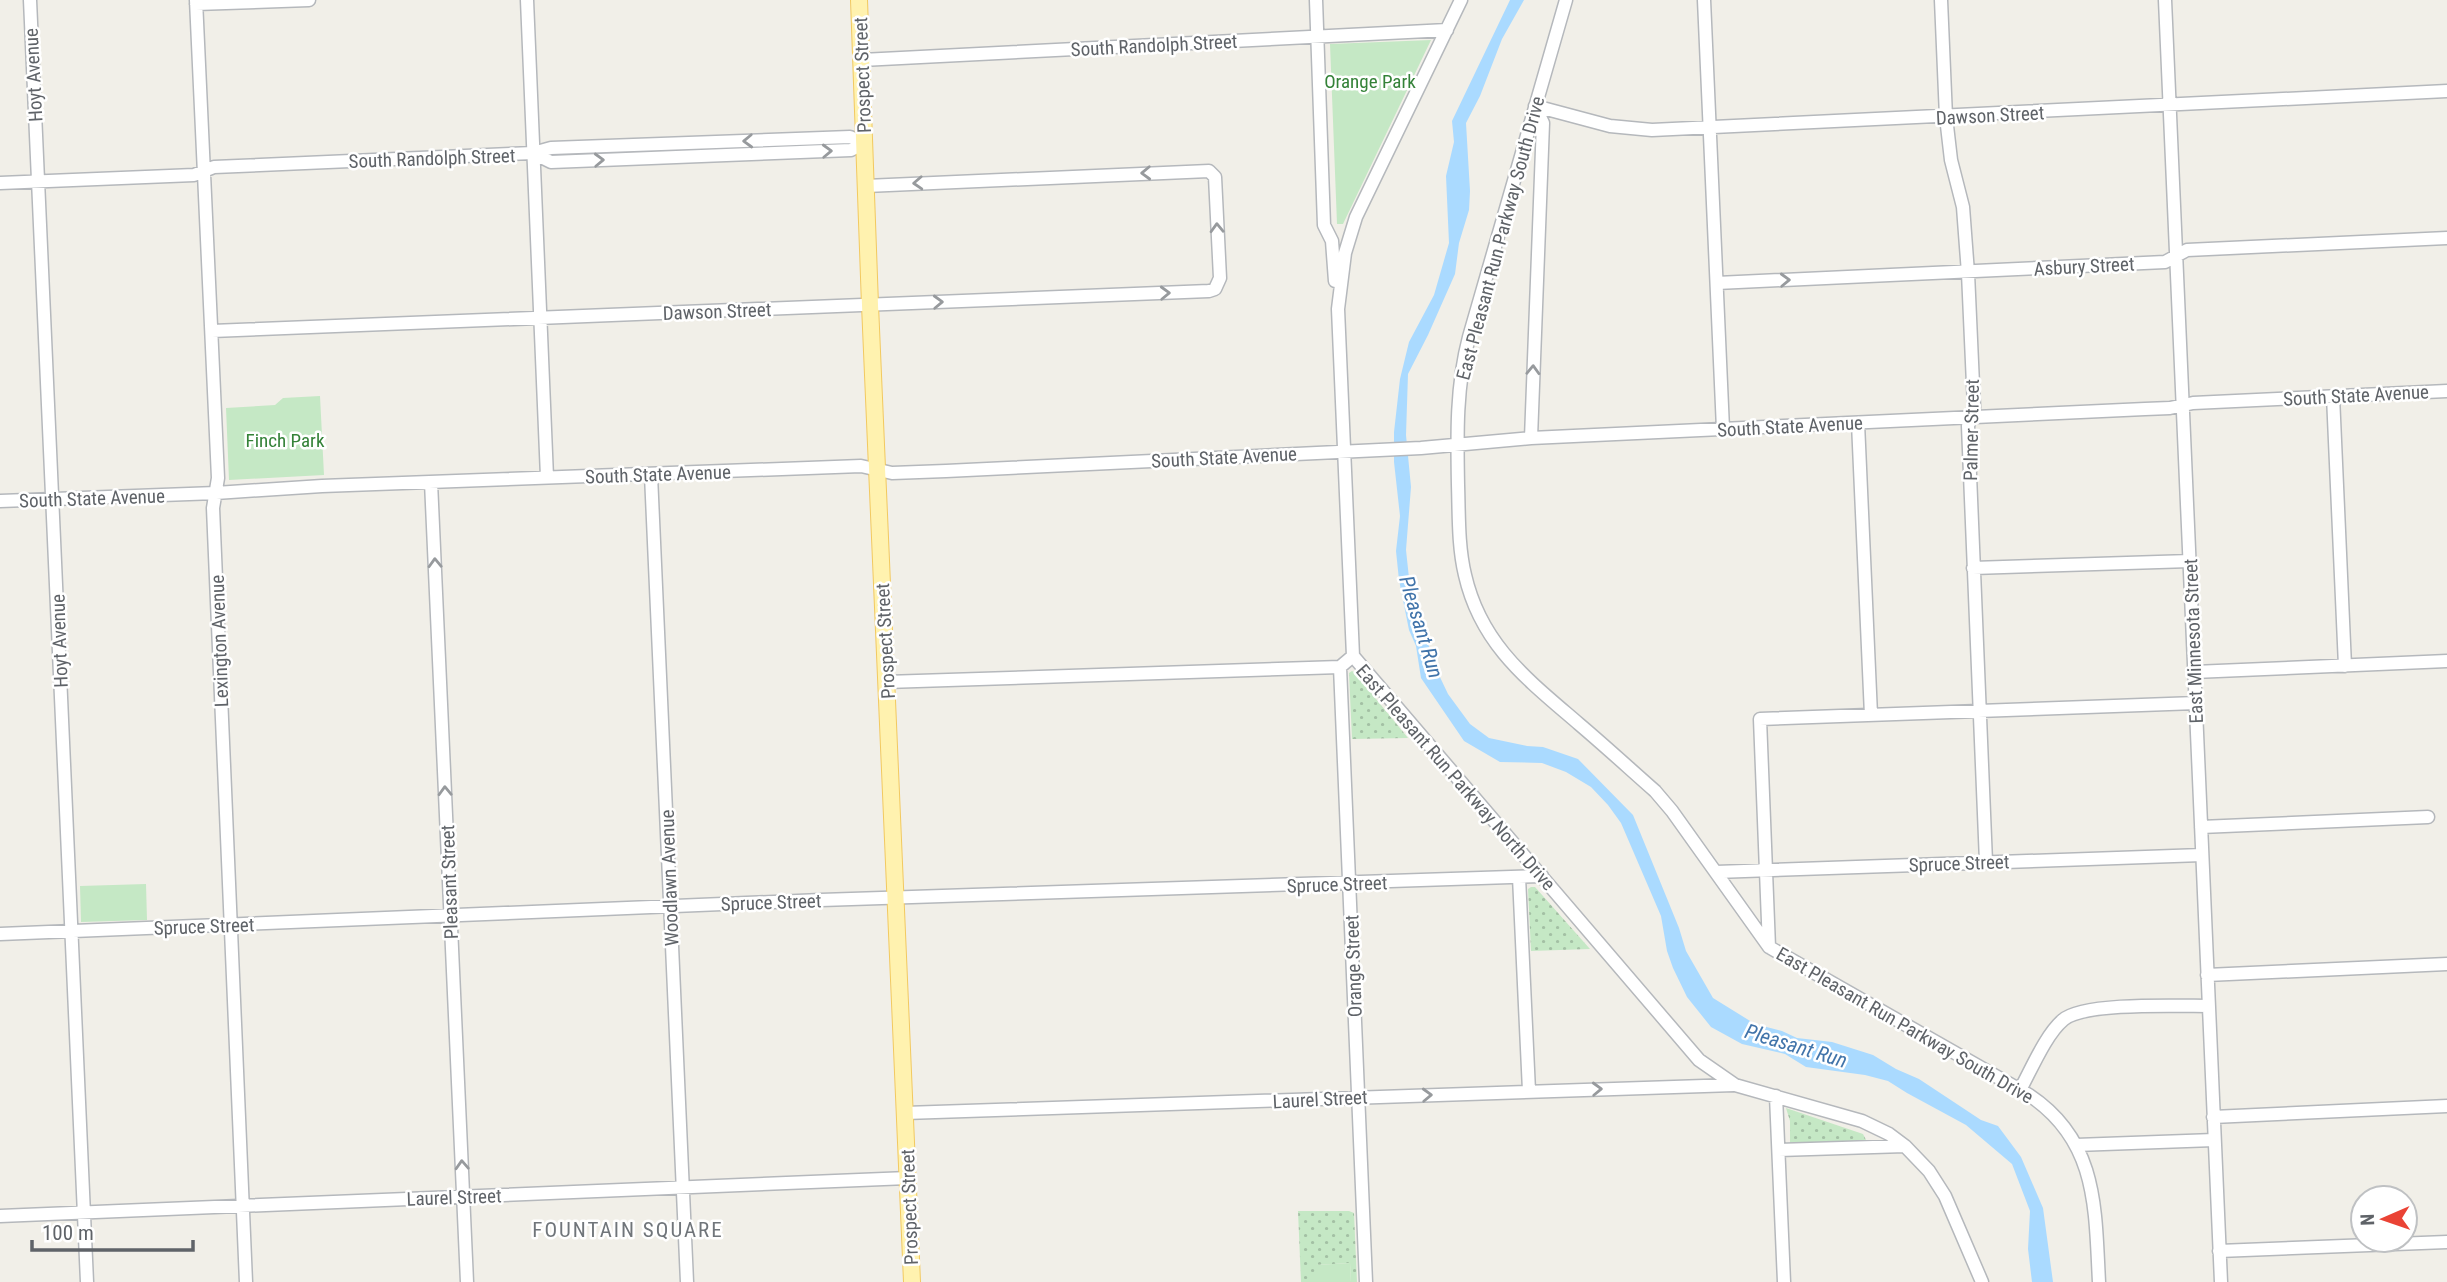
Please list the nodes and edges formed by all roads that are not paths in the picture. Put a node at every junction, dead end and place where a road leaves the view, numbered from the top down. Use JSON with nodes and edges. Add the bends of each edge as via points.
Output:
{"nodes":[{"id":1,"x":30,"y":0,"type":"edge"},
{"id":2,"x":309,"y":0,"type":"edge"},
{"id":3,"x":527,"y":0,"type":"edge"},
{"id":4,"x":859,"y":0,"type":"edge"},
{"id":5,"x":1316,"y":0,"type":"edge"},
{"id":6,"x":1461,"y":0,"type":"edge"},
{"id":7,"x":1566,"y":0,"type":"edge"},
{"id":8,"x":1704,"y":0,"type":"edge"},
{"id":9,"x":1941,"y":0,"type":"edge"},
{"id":10,"x":2165,"y":0,"type":"edge"},
{"id":11,"x":196,"y":2,"type":"edge"},
{"id":12,"x":1447,"y":30,"type":"junction"},
{"id":13,"x":1318,"y":37,"type":"junction"},
{"id":14,"x":862,"y":60,"type":"junction"},
{"id":15,"x":2447,"y":91,"type":"edge"},
{"id":16,"x":2170,"y":105,"type":"junction"},
{"id":17,"x":1535,"y":106,"type":"junction"},
{"id":18,"x":1946,"y":117,"type":"junction"},
{"id":19,"x":1709,"y":127,"type":"junction"},
{"id":20,"x":864,"y":143,"type":"junction"},
{"id":21,"x":533,"y":153,"type":"junction"},
{"id":22,"x":205,"y":171,"type":"junction"},
{"id":23,"x":38,"y":181,"type":"junction"},
{"id":24,"x":0,"y":183,"type":"edge"},
{"id":25,"x":866,"y":186,"type":"junction"},
{"id":26,"x":2447,"y":238,"type":"edge"},
{"id":27,"x":2177,"y":256,"type":"junction"},
{"id":28,"x":1968,"y":273,"type":"junction"},
{"id":29,"x":1717,"y":283,"type":"junction"},
{"id":30,"x":870,"y":304,"type":"junction"},
{"id":31,"x":1338,"y":309,"type":"junction"},
{"id":32,"x":540,"y":318,"type":"junction"},
{"id":33,"x":212,"y":331,"type":"junction"},
{"id":34,"x":2447,"y":391,"type":"edge"},
{"id":35,"x":2333,"y":396,"type":"junction"},
{"id":36,"x":2183,"y":404,"type":"junction"},
{"id":37,"x":1971,"y":418,"type":"junction"},
{"id":38,"x":1858,"y":423,"type":"junction"},
{"id":39,"x":1723,"y":429,"type":"junction"},
{"id":40,"x":1531,"y":438,"type":"junction"},
{"id":41,"x":1458,"y":444,"type":"junction"},
{"id":42,"x":1345,"y":452,"type":"junction"},
{"id":43,"x":877,"y":470,"type":"junction"},
{"id":44,"x":651,"y":475,"type":"junction"},
{"id":45,"x":547,"y":477,"type":"junction"},
{"id":46,"x":431,"y":482,"type":"junction"},
{"id":47,"x":216,"y":493,"type":"junction"},
{"id":48,"x":52,"y":499,"type":"junction"},
{"id":49,"x":0,"y":501,"type":"edge"},
{"id":50,"x":2190,"y":561,"type":"junction"},
{"id":51,"x":1973,"y":568,"type":"junction"},
{"id":52,"x":1353,"y":656,"type":"junction"},
{"id":53,"x":2447,"y":661,"type":"edge"},
{"id":54,"x":2345,"y":666,"type":"junction"},
{"id":55,"x":1340,"y":667,"type":"junction"},
{"id":56,"x":2194,"y":672,"type":"junction"},
{"id":57,"x":887,"y":682,"type":"junction"},
{"id":58,"x":2196,"y":703,"type":"junction"},
{"id":59,"x":1979,"y":711,"type":"junction"},
{"id":60,"x":1871,"y":715,"type":"junction"},
{"id":61,"x":2428,"y":817,"type":"dead end"},
{"id":62,"x":2201,"y":828,"type":"junction"},
{"id":63,"x":2202,"y":855,"type":"junction"},
{"id":64,"x":1986,"y":862,"type":"junction"},
{"id":65,"x":1766,"y":870,"type":"junction"},
{"id":66,"x":1716,"y":872,"type":"junction"},
{"id":67,"x":1542,"y":876,"type":"junction"},
{"id":68,"x":1520,"y":877,"type":"junction"},
{"id":69,"x":1349,"y":883,"type":"junction"},
{"id":70,"x":896,"y":898,"type":"junction"},
{"id":71,"x":670,"y":906,"type":"junction"},
{"id":72,"x":450,"y":915,"type":"junction"},
{"id":73,"x":231,"y":925,"type":"junction"},
{"id":74,"x":71,"y":931,"type":"junction"},
{"id":75,"x":0,"y":934,"type":"edge"},
{"id":76,"x":1769,"y":947,"type":"junction"},
{"id":77,"x":2447,"y":964,"type":"edge"},
{"id":78,"x":2207,"y":975,"type":"junction"},
{"id":79,"x":2209,"y":1006,"type":"junction"},
{"id":80,"x":1735,"y":1085,"type":"junction"},
{"id":81,"x":2020,"y":1090,"type":"junction"},
{"id":82,"x":1529,"y":1091,"type":"junction"},
{"id":83,"x":1776,"y":1096,"type":"junction"},
{"id":84,"x":1359,"y":1098,"type":"junction"},
{"id":85,"x":2447,"y":1106,"type":"edge"},
{"id":86,"x":905,"y":1114,"type":"junction"},
{"id":87,"x":2213,"y":1116,"type":"junction"},
{"id":88,"x":2214,"y":1140,"type":"junction"},
{"id":89,"x":2076,"y":1145,"type":"junction"},
{"id":90,"x":1905,"y":1146,"type":"junction"},
{"id":91,"x":1779,"y":1150,"type":"junction"},
{"id":92,"x":908,"y":1178,"type":"junction"},
{"id":93,"x":683,"y":1188,"type":"junction"},
{"id":94,"x":463,"y":1197,"type":"junction"},
{"id":95,"x":243,"y":1206,"type":"junction"},
{"id":96,"x":84,"y":1213,"type":"junction"},
{"id":97,"x":0,"y":1216,"type":"edge"},
{"id":98,"x":2447,"y":1242,"type":"edge"},
{"id":99,"x":2219,"y":1251,"type":"junction"},
{"id":100,"x":87,"y":1282,"type":"edge"},
{"id":101,"x":246,"y":1282,"type":"edge"},
{"id":102,"x":467,"y":1282,"type":"edge"},
{"id":103,"x":687,"y":1282,"type":"edge"},
{"id":104,"x":912,"y":1282,"type":"edge"},
{"id":105,"x":1366,"y":1282,"type":"edge"},
{"id":106,"x":1784,"y":1282,"type":"edge"},
{"id":107,"x":1982,"y":1282,"type":"edge"},
{"id":108,"x":2099,"y":1282,"type":"edge"},
{"id":109,"x":2221,"y":1282,"type":"edge"}],
"edges":[{"from":1,"to":23,"type":"street","name":"Hoyt Avenue"},
{"from":2,"to":11,"type":"street"},
{"from":3,"to":21,"type":"street"},
{"from":4,"to":14,"type":"main road","name":"Prospect Street"},
{"from":5,"to":13,"type":"street"},
{"from":6,"to":12,"type":"street","name":"East Pleasant Run Parkway North Drive"},
{"from":7,"to":17,"type":"street","name":"East Pleasant Run Parkway South Drive"},
{"from":8,"to":19,"type":"street"},
{"from":9,"to":18,"type":"street","name":"Palmer Street"},
{"from":10,"to":16,"type":"street","name":"East Minnesota Street"},
{"from":11,"to":22,"type":"street","name":"Lexington Avenue"},
{"from":12,"to":13,"type":"street","name":"South Randolph Street"},
{"from":12,"to":31,"type":"street","name":"East Pleasant Run Parkway North Drive","via":[[1356,217],[1341,272]]},
{"from":13,"to":14,"type":"street","name":"South Randolph Street"},
{"from":13,"to":31,"type":"street","via":[[1324,225],[1332,241]]},
{"from":14,"to":20,"type":"main road","name":"Prospect Street"},
{"from":15,"to":16,"type":"street","name":"Dawson Street"},
{"from":16,"to":18,"type":"street","name":"Dawson Street"},
{"from":16,"to":27,"type":"street","name":"East Minnesota Street"},
{"from":17,"to":19,"type":"street","name":"Dawson Street","via":[[1629,129]]},
{"from":40,"to":17,"type":"street","one_way":true,"via":[[1543,123]]},
{"from":17,"to":41,"type":"street","name":"East Pleasant Run Parkway South Drive","via":[[1466,349],[1458,389]]},
{"from":18,"to":19,"type":"street","name":"Dawson Street"},
{"from":18,"to":28,"type":"street","name":"Palmer Street","via":[[1963,206]]},
{"from":19,"to":29,"type":"street"},
{"from":20,"to":21,"type":"street","name":"South Randolph Street","via":[[850,137],[551,148]]},
{"from":20,"to":25,"type":"main road","name":"Prospect Street"},
{"from":21,"to":22,"type":"street","name":"South Randolph Street","via":[[214,167]]},
{"from":21,"to":32,"type":"street"},
{"from":22,"to":23,"type":"street","name":"South Randolph Street"},
{"from":22,"to":33,"type":"street","name":"Lexington Avenue"},
{"from":23,"to":24,"type":"street","name":"South Randolph Street"},
{"from":23,"to":48,"type":"street","name":"Hoyt Avenue"},
{"from":25,"to":30,"type":"main road","name":"Prospect Street"},
{"from":30,"to":25,"type":"street","name":"Dawson Street","one_way":true,"via":[[1215,289],[1215,177],[1206,171]]},
{"from":26,"to":27,"type":"street","name":"Asbury Street","via":[[2188,250]]},
{"from":27,"to":28,"type":"street","name":"Asbury Street","via":[[2165,262]]},
{"from":27,"to":36,"type":"street","name":"East Minnesota Street"},
{"from":29,"to":28,"type":"street","name":"Asbury Street","one_way":true},
{"from":28,"to":37,"type":"street","name":"Palmer Street"},
{"from":29,"to":39,"type":"street"},
{"from":30,"to":32,"type":"street","name":"Dawson Street"},
{"from":30,"to":43,"type":"main road","name":"Prospect Street"},
{"from":31,"to":42,"type":"street","name":"East Pleasant Run Parkway North Drive"},
{"from":32,"to":33,"type":"street","name":"Dawson Street"},
{"from":32,"to":45,"type":"street"},
{"from":33,"to":47,"type":"street","name":"Lexington Avenue"},
{"from":34,"to":35,"type":"street","name":"South State Avenue"},
{"from":35,"to":36,"type":"street","name":"South State Avenue"},
{"from":35,"to":54,"type":"street"},
{"from":36,"to":37,"type":"street","name":"South State Avenue"},
{"from":36,"to":50,"type":"street","name":"East Minnesota Street"},
{"from":37,"to":38,"type":"street","name":"South State Avenue"},
{"from":37,"to":51,"type":"street","name":"Palmer Street"},
{"from":38,"to":39,"type":"street","name":"South State Avenue"},
{"from":38,"to":60,"type":"street"},
{"from":39,"to":40,"type":"street","name":"South State Avenue"},
{"from":40,"to":41,"type":"street","name":"South State Avenue"},
{"from":41,"to":42,"type":"street","name":"South State Avenue"},
{"from":41,"to":66,"type":"street","name":"East Pleasant Run Parkway South Drive","via":[[1461,557],[1486,630],[1513,666],[1655,791]]},
{"from":42,"to":43,"type":"street","name":"South State Avenue","via":[[946,471]]},
{"from":42,"to":52,"type":"street","name":"East Pleasant Run Parkway North Drive"},
{"from":43,"to":44,"type":"street","name":"South State Avenue","via":[[861,466]]},
{"from":43,"to":57,"type":"main road","name":"Prospect Street"},
{"from":44,"to":45,"type":"street","name":"South State Avenue"},
{"from":44,"to":71,"type":"street","name":"Woodlawn Avenue"},
{"from":45,"to":46,"type":"street","name":"South State Avenue"},
{"from":46,"to":47,"type":"street","name":"South State Avenue"},
{"from":72,"to":46,"type":"street","name":"Pleasant Street","one_way":true},
{"from":47,"to":48,"type":"street","name":"South State Avenue"},
{"from":47,"to":73,"type":"street","name":"Lexington Avenue","via":[[213,508]]},
{"from":48,"to":49,"type":"street","name":"South State Avenue"},
{"from":48,"to":74,"type":"street","name":"Hoyt Avenue"},
{"from":50,"to":51,"type":"street"},
{"from":50,"to":56,"type":"street","name":"East Minnesota Street"},
{"from":51,"to":59,"type":"street","name":"Palmer Street"},
{"from":52,"to":55,"type":"street"},
{"from":52,"to":67,"type":"street","name":"East Pleasant Run Parkway North Drive"},
{"from":53,"to":54,"type":"street"},
{"from":54,"to":56,"type":"street"},
{"from":55,"to":57,"type":"street"},
{"from":55,"to":69,"type":"street","name":"Orange Street"},
{"from":56,"to":58,"type":"street","name":"East Minnesota Street"},
{"from":57,"to":70,"type":"main road","name":"Prospect Street"},
{"from":58,"to":59,"type":"street"},
{"from":58,"to":62,"type":"street","name":"East Minnesota Street"},
{"from":59,"to":60,"type":"street"},
{"from":59,"to":64,"type":"street","name":"Palmer Street"},
{"from":60,"to":65,"type":"street","via":[[1759,719]]},
{"from":61,"to":62,"type":"street"},
{"from":62,"to":63,"type":"street","name":"East Minnesota Street"},
{"from":63,"to":64,"type":"street","name":"Spruce Street"},
{"from":63,"to":78,"type":"street","name":"East Minnesota Street"},
{"from":64,"to":65,"type":"street","name":"Spruce Street"},
{"from":65,"to":66,"type":"street","name":"Spruce Street"},
{"from":65,"to":76,"type":"street"},
{"from":66,"to":76,"type":"street","name":"East Pleasant Run Parkway South Drive"},
{"from":67,"to":68,"type":"street","name":"Spruce Street"},
{"from":67,"to":80,"type":"street","name":"East Pleasant Run Parkway North Drive","via":[[1688,1049]]},
{"from":68,"to":69,"type":"street","name":"Spruce Street"},
{"from":68,"to":82,"type":"street"},
{"from":69,"to":70,"type":"street","name":"Spruce Street"},
{"from":69,"to":84,"type":"street","name":"Orange Street"},
{"from":70,"to":71,"type":"street","name":"Spruce Street"},
{"from":70,"to":86,"type":"main road","name":"Prospect Street"},
{"from":71,"to":72,"type":"street","name":"Spruce Street"},
{"from":71,"to":93,"type":"street","name":"Woodlawn Avenue"},
{"from":72,"to":73,"type":"street","name":"Spruce Street"},
{"from":94,"to":72,"type":"street","name":"Pleasant Street","one_way":true},
{"from":73,"to":74,"type":"street","name":"Spruce Street"},
{"from":73,"to":95,"type":"street","name":"Lexington Avenue"},
{"from":74,"to":75,"type":"street","name":"Spruce Street"},
{"from":74,"to":96,"type":"street","name":"Hoyt Avenue"},
{"from":76,"to":81,"type":"street","name":"East Pleasant Run Parkway South Drive"},
{"from":77,"to":78,"type":"street"},
{"from":78,"to":79,"type":"street","name":"East Minnesota Street"},
{"from":79,"to":81,"type":"street","via":[[2091,1009],[2073,1014],[2054,1029]]},
{"from":79,"to":87,"type":"street","name":"East Minnesota Street"},
{"from":82,"to":80,"type":"street","name":"Laurel Street","one_way":true},
{"from":80,"to":83,"type":"street","name":"East Pleasant Run Parkway North Drive"},
{"from":81,"to":89,"type":"street","name":"East Pleasant Run Parkway South Drive","via":[[2057,1118]]},
{"from":84,"to":82,"type":"street","name":"Laurel Street","one_way":true},
{"from":83,"to":90,"type":"street","name":"East Pleasant Run Parkway North Drive","via":[[1862,1121]]},
{"from":83,"to":91,"type":"street"},
{"from":84,"to":86,"type":"street","name":"Laurel Street"},
{"from":84,"to":105,"type":"street","name":"Orange Street"},
{"from":85,"to":87,"type":"street"},
{"from":86,"to":92,"type":"main road","name":"Prospect Street"},
{"from":87,"to":88,"type":"street","name":"East Minnesota Street"},
{"from":88,"to":89,"type":"street"},
{"from":88,"to":99,"type":"street","name":"East Minnesota Street"},
{"from":89,"to":108,"type":"street","name":"East Pleasant Run Parkway South Drive","via":[[2094,1196]]},
{"from":90,"to":91,"type":"street"},
{"from":90,"to":107,"type":"street","name":"East Pleasant Run Parkway North Drive","via":[[1940,1187]]},
{"from":91,"to":106,"type":"street"},
{"from":92,"to":93,"type":"street","name":"Laurel Street"},
{"from":92,"to":104,"type":"main road","name":"Prospect Street"},
{"from":93,"to":94,"type":"street","name":"Laurel Street"},
{"from":93,"to":103,"type":"street","name":"Woodlawn Avenue"},
{"from":94,"to":95,"type":"street","name":"Laurel Street"},
{"from":94,"to":102,"type":"street","name":"Pleasant Street"},
{"from":95,"to":96,"type":"street","name":"Laurel Street"},
{"from":95,"to":101,"type":"street","name":"Lexington Avenue"},
{"from":96,"to":97,"type":"street","name":"Laurel Street"},
{"from":96,"to":100,"type":"street","name":"Hoyt Avenue"},
{"from":98,"to":99,"type":"street"},
{"from":99,"to":109,"type":"street","name":"East Minnesota Street"}]}
